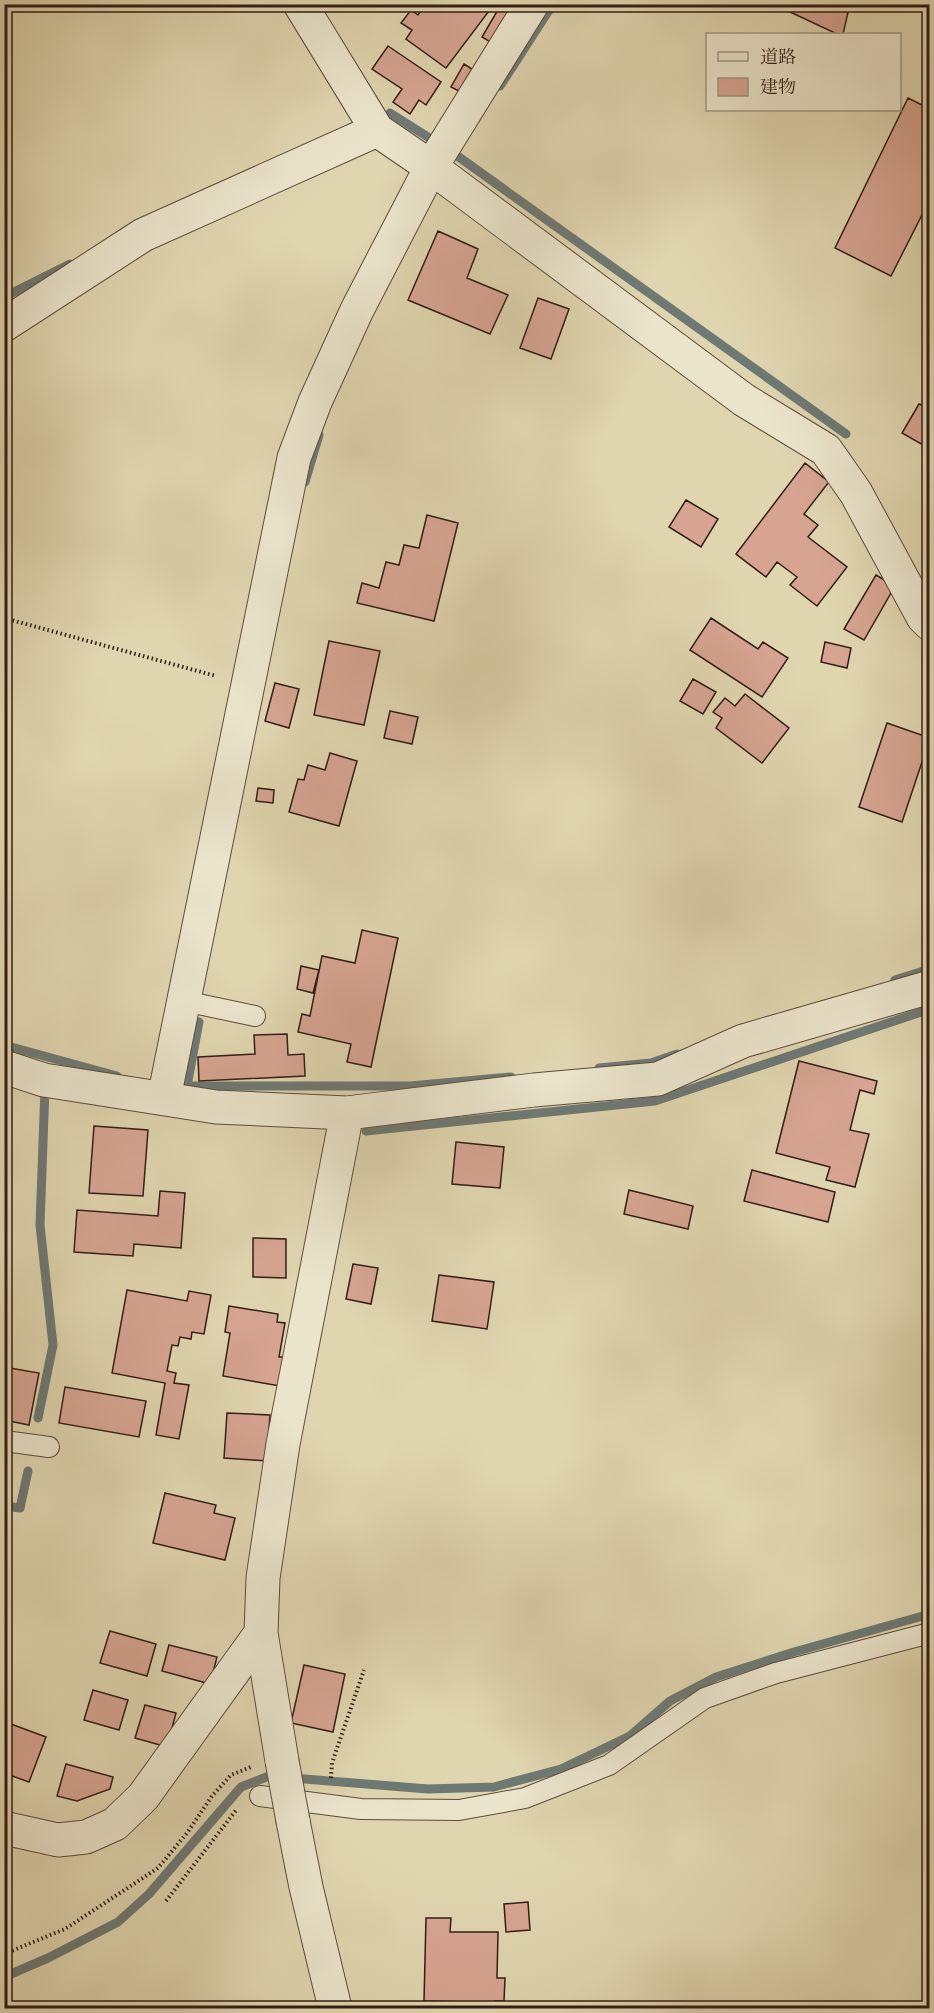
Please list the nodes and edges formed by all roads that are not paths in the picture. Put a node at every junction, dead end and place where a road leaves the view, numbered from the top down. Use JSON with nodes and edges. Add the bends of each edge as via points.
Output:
{"nodes":[{"id":1,"x":300,"y":4,"type":"edge"},
{"id":2,"x":532,"y":4,"type":"edge"},
{"id":3,"x":377,"y":130,"type":"junction"},
{"id":4,"x":431,"y":167,"type":"junction"},
{"id":5,"x":4,"y":325,"type":"edge"},
{"id":6,"x":930,"y":624,"type":"edge"},
{"id":7,"x":930,"y":987,"type":"edge"},
{"id":8,"x":184,"y":1001,"type":"junction"},
{"id":9,"x":255,"y":1016,"type":"dead end"},
{"id":10,"x":4,"y":1067,"type":"edge"},
{"id":11,"x":164,"y":1098,"type":"junction"},
{"id":12,"x":347,"y":1113,"type":"junction"},
{"id":13,"x":12,"y":1442,"type":"dead end"},
{"id":14,"x":50,"y":1447,"type":"dead end"},
{"id":15,"x":261,"y":1633,"type":"junction"},
{"id":16,"x":930,"y":1633,"type":"edge"},
{"id":17,"x":260,"y":1796,"type":"road end"},
{"id":18,"x":4,"y":1828,"type":"edge"},
{"id":19,"x":335,"y":2008,"type":"edge"}],
"edges":[{"from":1,"to":3,"type":"street"},
{"from":2,"to":4,"type":"street"},
{"from":3,"to":4,"type":"street"},
{"from":3,"to":5,"type":"street","via":[[144,235]]},
{"from":4,"to":6,"type":"street","via":[[744,400],[826,450],[856,493]]},
{"from":4,"to":8,"type":"street","via":[[357,310],[294,458]]},
{"from":7,"to":12,"type":"street","via":[[743,1041],[658,1079]]},
{"from":8,"to":9,"type":"lane"},
{"from":8,"to":11,"type":"street"},
{"from":10,"to":11,"type":"street","via":[[44,1080]]},
{"from":11,"to":12,"type":"street","via":[[216,1107]]},
{"from":12,"to":15,"type":"street","via":[[283,1444],[263,1578]]},
{"from":13,"to":14,"type":"lane"},
{"from":15,"to":18,"type":"street","via":[[143,1797],[115,1824],[86,1837],[58,1840]]},
{"from":15,"to":19,"type":"street","bridge":true,"via":[[268,1763],[293,1821]]},
{"from":16,"to":17,"type":"lane","via":[[776,1673],[705,1698],[609,1765],[525,1798],[459,1810],[361,1809]]}]}
